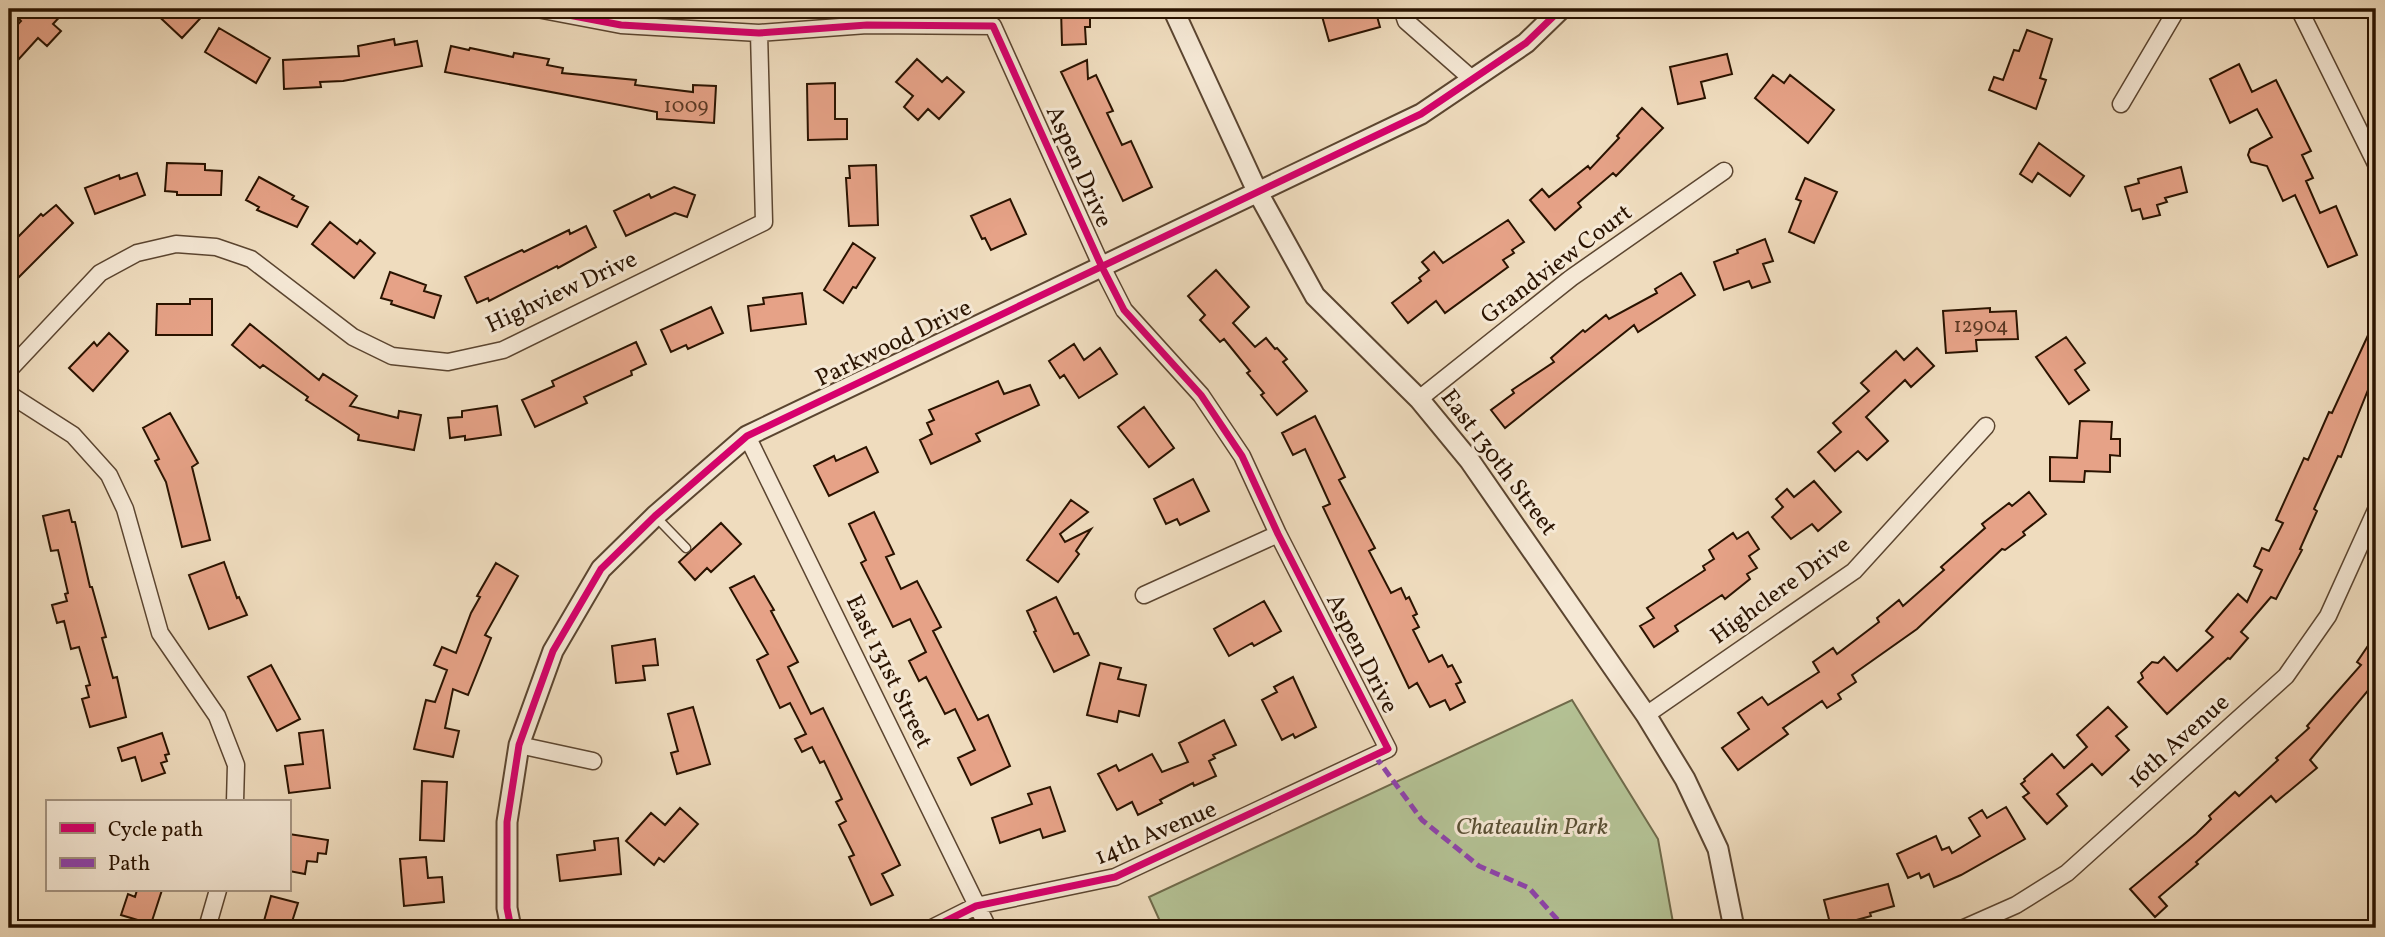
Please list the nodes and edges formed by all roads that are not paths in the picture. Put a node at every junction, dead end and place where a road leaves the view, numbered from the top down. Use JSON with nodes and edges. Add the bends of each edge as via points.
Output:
{"nodes":[{"id":1,"x":537,"y":9,"type":"edge"},
{"id":2,"x":1173,"y":9,"type":"edge"},
{"id":3,"x":1402,"y":9,"type":"edge"},
{"id":4,"x":1561,"y":9,"type":"edge"},
{"id":5,"x":2177,"y":9,"type":"edge"},
{"id":6,"x":2299,"y":9,"type":"edge"},
{"id":7,"x":759,"y":33,"type":"junction"},
{"id":8,"x":1472,"y":79,"type":"junction"},
{"id":9,"x":2122,"y":104,"type":"dead end"},
{"id":10,"x":2376,"y":164,"type":"edge"},
{"id":11,"x":1724,"y":171,"type":"dead end"},
{"id":12,"x":1257,"y":191,"type":"junction"},
{"id":13,"x":1101,"y":265,"type":"junction"},
{"id":14,"x":9,"y":370,"type":"edge"},
{"id":15,"x":9,"y":394,"type":"edge"},
{"id":16,"x":1419,"y":399,"type":"junction"},
{"id":17,"x":1986,"y":426,"type":"dead end"},
{"id":18,"x":747,"y":436,"type":"junction"},
{"id":19,"x":2376,"y":510,"type":"edge"},
{"id":20,"x":655,"y":516,"type":"junction"},
{"id":21,"x":1278,"y":534,"type":"junction"},
{"id":22,"x":2371,"y":536,"type":"edge"},
{"id":23,"x":686,"y":548,"type":"dead end"},
{"id":24,"x":1144,"y":595,"type":"dead end"},
{"id":25,"x":1646,"y":715,"type":"junction"},
{"id":26,"x":519,"y":745,"type":"junction"},
{"id":27,"x":1388,"y":750,"type":"joint"},
{"id":28,"x":593,"y":761,"type":"dead end"},
{"id":29,"x":235,"y":800,"type":"edge"},
{"id":30,"x":217,"y":892,"type":"edge"},
{"id":31,"x":976,"y":906,"type":"junction"},
{"id":32,"x":207,"y":928,"type":"edge"},
{"id":33,"x":511,"y":928,"type":"edge"},
{"id":34,"x":932,"y":928,"type":"edge"},
{"id":35,"x":988,"y":928,"type":"edge"},
{"id":36,"x":1734,"y":928,"type":"edge"},
{"id":37,"x":1964,"y":928,"type":"edge"}],
"edges":[{"from":1,"to":7,"type":"street","name":"Aspen Drive","via":[[621,25]]},
{"from":2,"to":12,"type":"street","name":"East 130th Street"},
{"from":3,"to":8,"type":"street","via":[[1406,21]]},
{"from":4,"to":8,"type":"street","name":"Parkwood Drive","via":[[1526,43]]},
{"from":5,"to":9,"type":"street"},
{"from":6,"to":10,"type":"street"},
{"from":7,"to":13,"type":"street","name":"Aspen Drive","via":[[867,24],[993,26]]},
{"from":7,"to":14,"type":"street","name":"Highview Drive","via":[[764,222],[503,350],[448,362],[392,355],[353,337],[251,259],[216,247],[176,244],[137,253],[100,274]]},
{"from":8,"to":12,"type":"street","name":"Parkwood Drive","via":[[1421,114]]},
{"from":11,"to":16,"type":"street","name":"Grandview Court","via":[[1572,278]]},
{"from":12,"to":13,"type":"street","name":"Parkwood Drive"},
{"from":12,"to":16,"type":"street","name":"East 130th Street","via":[[1319,301]]},
{"from":13,"to":18,"type":"street","name":"Parkwood Drive"},
{"from":13,"to":21,"type":"street","name":"Aspen Drive","via":[[1124,310],[1201,396],[1242,456]]},
{"from":15,"to":29,"type":"street","via":[[73,435],[109,475],[125,509],[160,633],[218,716],[236,765]]},
{"from":16,"to":25,"type":"street","name":"East 130th Street","via":[[1471,461]]},
{"from":17,"to":25,"type":"street","name":"Highclere Drive","via":[[1854,571]]},
{"from":18,"to":20,"type":"street","name":"Parkwood Drive"},
{"from":18,"to":31,"type":"street","name":"East 131st Street"},
{"from":19,"to":22,"type":"street","name":"16th Avenue"},
{"from":20,"to":23,"type":"lane"},
{"from":20,"to":26,"type":"street","name":"Parkwood Drive","via":[[594,580],[553,651]]},
{"from":21,"to":24,"type":"street"},
{"from":21,"to":27,"type":"street","name":"Aspen Drive"},
{"from":22,"to":37,"type":"street","name":"16th Avenue","via":[[2328,616],[2286,676],[2067,873],[2016,905]]},
{"from":25,"to":36,"type":"street","name":"East 130th Street","via":[[1685,779],[1718,849]]},
{"from":26,"to":28,"type":"street"},
{"from":26,"to":33,"type":"street","name":"Parkwood Drive","via":[[507,822]]},
{"from":27,"to":31,"type":"street","name":"14th Avenue","via":[[1115,877]]},
{"from":30,"to":32,"type":"street"},
{"from":31,"to":34,"type":"street","name":"14th Avenue"},
{"from":31,"to":35,"type":"street","name":"East 131st Street"}]}
